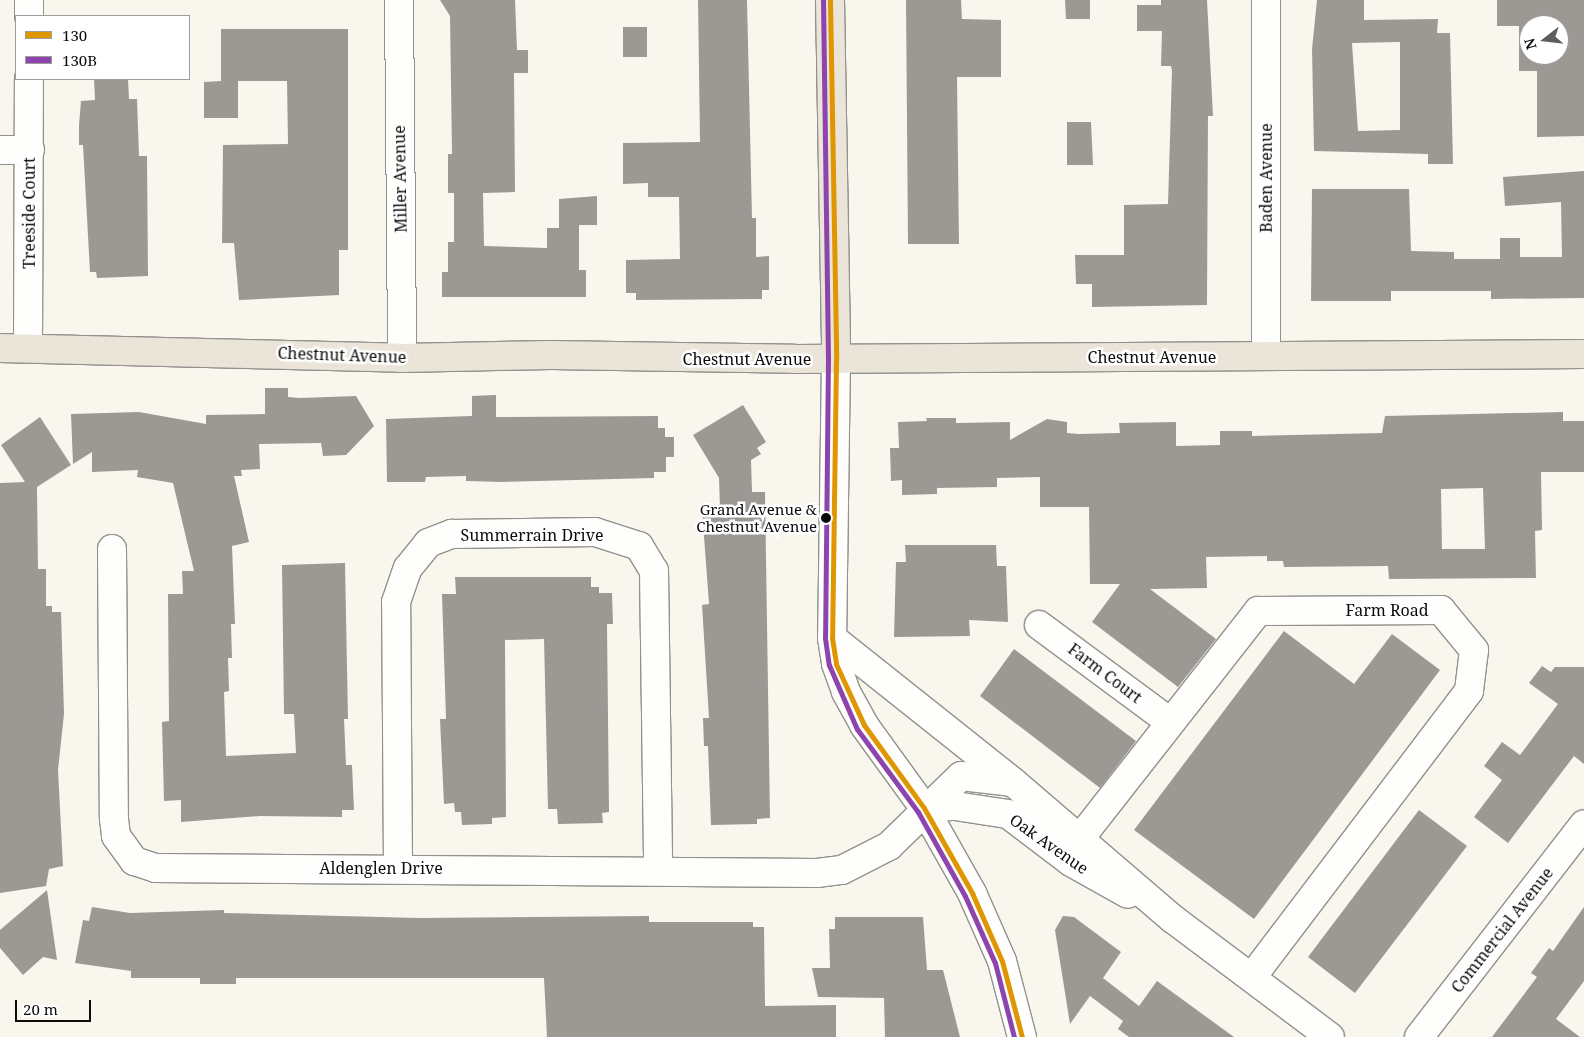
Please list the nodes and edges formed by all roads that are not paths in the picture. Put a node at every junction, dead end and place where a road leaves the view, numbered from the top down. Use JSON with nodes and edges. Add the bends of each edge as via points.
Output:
{"nodes":[{"id":1,"x":29,"y":0,"type":"edge"},
{"id":2,"x":398,"y":0,"type":"edge"},
{"id":3,"x":830,"y":0,"type":"edge"},
{"id":4,"x":1266,"y":0,"type":"edge"},
{"id":5,"x":29,"y":15,"type":"edge"},
{"id":6,"x":29,"y":80,"type":"edge"},
{"id":7,"x":0,"y":150,"type":"edge"},
{"id":8,"x":30,"y":150,"type":"junction"},
{"id":9,"x":0,"y":348,"type":"edge"},
{"id":10,"x":28,"y":348,"type":"junction"},
{"id":11,"x":1584,"y":354,"type":"edge"},
{"id":12,"x":1266,"y":356,"type":"junction"},
{"id":13,"x":402,"y":358,"type":"junction"},
{"id":14,"x":836,"y":359,"type":"junction"},
{"id":15,"x":112,"y":549,"type":"dead end"},
{"id":16,"x":1039,"y":625,"type":"dead end"},
{"id":17,"x":832,"y":638,"type":"junction"},
{"id":18,"x":1170,"y":722,"type":"junction"},
{"id":19,"x":1013,"y":782,"type":"junction"},
{"id":20,"x":924,"y":808,"type":"junction"},
{"id":21,"x":1584,"y":824,"type":"edge"},
{"id":22,"x":1081,"y":837,"type":"junction"},
{"id":23,"x":398,"y":868,"type":"junction"},
{"id":24,"x":658,"y":871,"type":"junction"},
{"id":25,"x":1173,"y":919,"type":"junction"},
{"id":26,"x":1252,"y":977,"type":"junction"},
{"id":27,"x":1022,"y":1037,"type":"edge"},
{"id":28,"x":1330,"y":1037,"type":"edge"},
{"id":29,"x":1419,"y":1037,"type":"edge"}],
"edges":[{"from":1,"to":5,"type":"street"},
{"from":2,"to":13,"type":"street","name":"Miller Avenue"},
{"from":3,"to":14,"type":"main road"},
{"from":4,"to":12,"type":"street","name":"Baden Avenue"},
{"from":6,"to":8,"type":"street","name":"Treeside Court"},
{"from":7,"to":8,"type":"street"},
{"from":8,"to":10,"type":"street","name":"Treeside Court"},
{"from":9,"to":10,"type":"main road","name":"Chestnut Avenue"},
{"from":10,"to":13,"type":"main road","name":"Chestnut Avenue"},
{"from":11,"to":12,"type":"main road","name":"Chestnut Avenue"},
{"from":12,"to":14,"type":"main road","name":"Chestnut Avenue"},
{"from":13,"to":14,"type":"main road","name":"Chestnut Avenue"},
{"from":14,"to":17,"type":"street"},
{"from":15,"to":23,"type":"street","name":"Aldenglen Drive","via":[[114,819],[124,851],[134,861],[155,868]]},
{"from":16,"to":18,"type":"street","name":"Farm Court"},
{"from":17,"to":19,"type":"street","name":"Oak Avenue"},
{"from":17,"to":20,"type":"street","via":[[846,692],[864,725]]},
{"from":18,"to":22,"type":"street","name":"Farm Road"},
{"from":18,"to":26,"type":"street","name":"Farm Road","via":[[1258,611],[1442,610],[1474,650],[1469,691]]},
{"from":19,"to":20,"type":"street","via":[[961,776]]},
{"from":19,"to":22,"type":"street","name":"Oak Avenue"},
{"from":20,"to":24,"type":"street","name":"Aldenglen Drive","via":[[889,846],[842,870]]},
{"from":20,"to":25,"type":"street","name":"Oak Avenue","via":[[955,806],[1008,814],[1071,862]]},
{"from":20,"to":27,"type":"street","via":[[972,893],[1002,961]]},
{"from":21,"to":29,"type":"street","name":"Commercial Avenue"},
{"from":22,"to":25,"type":"street","name":"Oak Avenue"},
{"from":23,"to":24,"type":"street","name":"Aldenglen Drive"},
{"from":23,"to":24,"type":"street","name":"Summerrain Drive","via":[[396,602],[408,568],[428,543],[452,534],[595,532],[639,546],[654,571]]},
{"from":25,"to":26,"type":"street","name":"Oak Avenue"},
{"from":26,"to":28,"type":"street","name":"Oak Avenue"}]}
